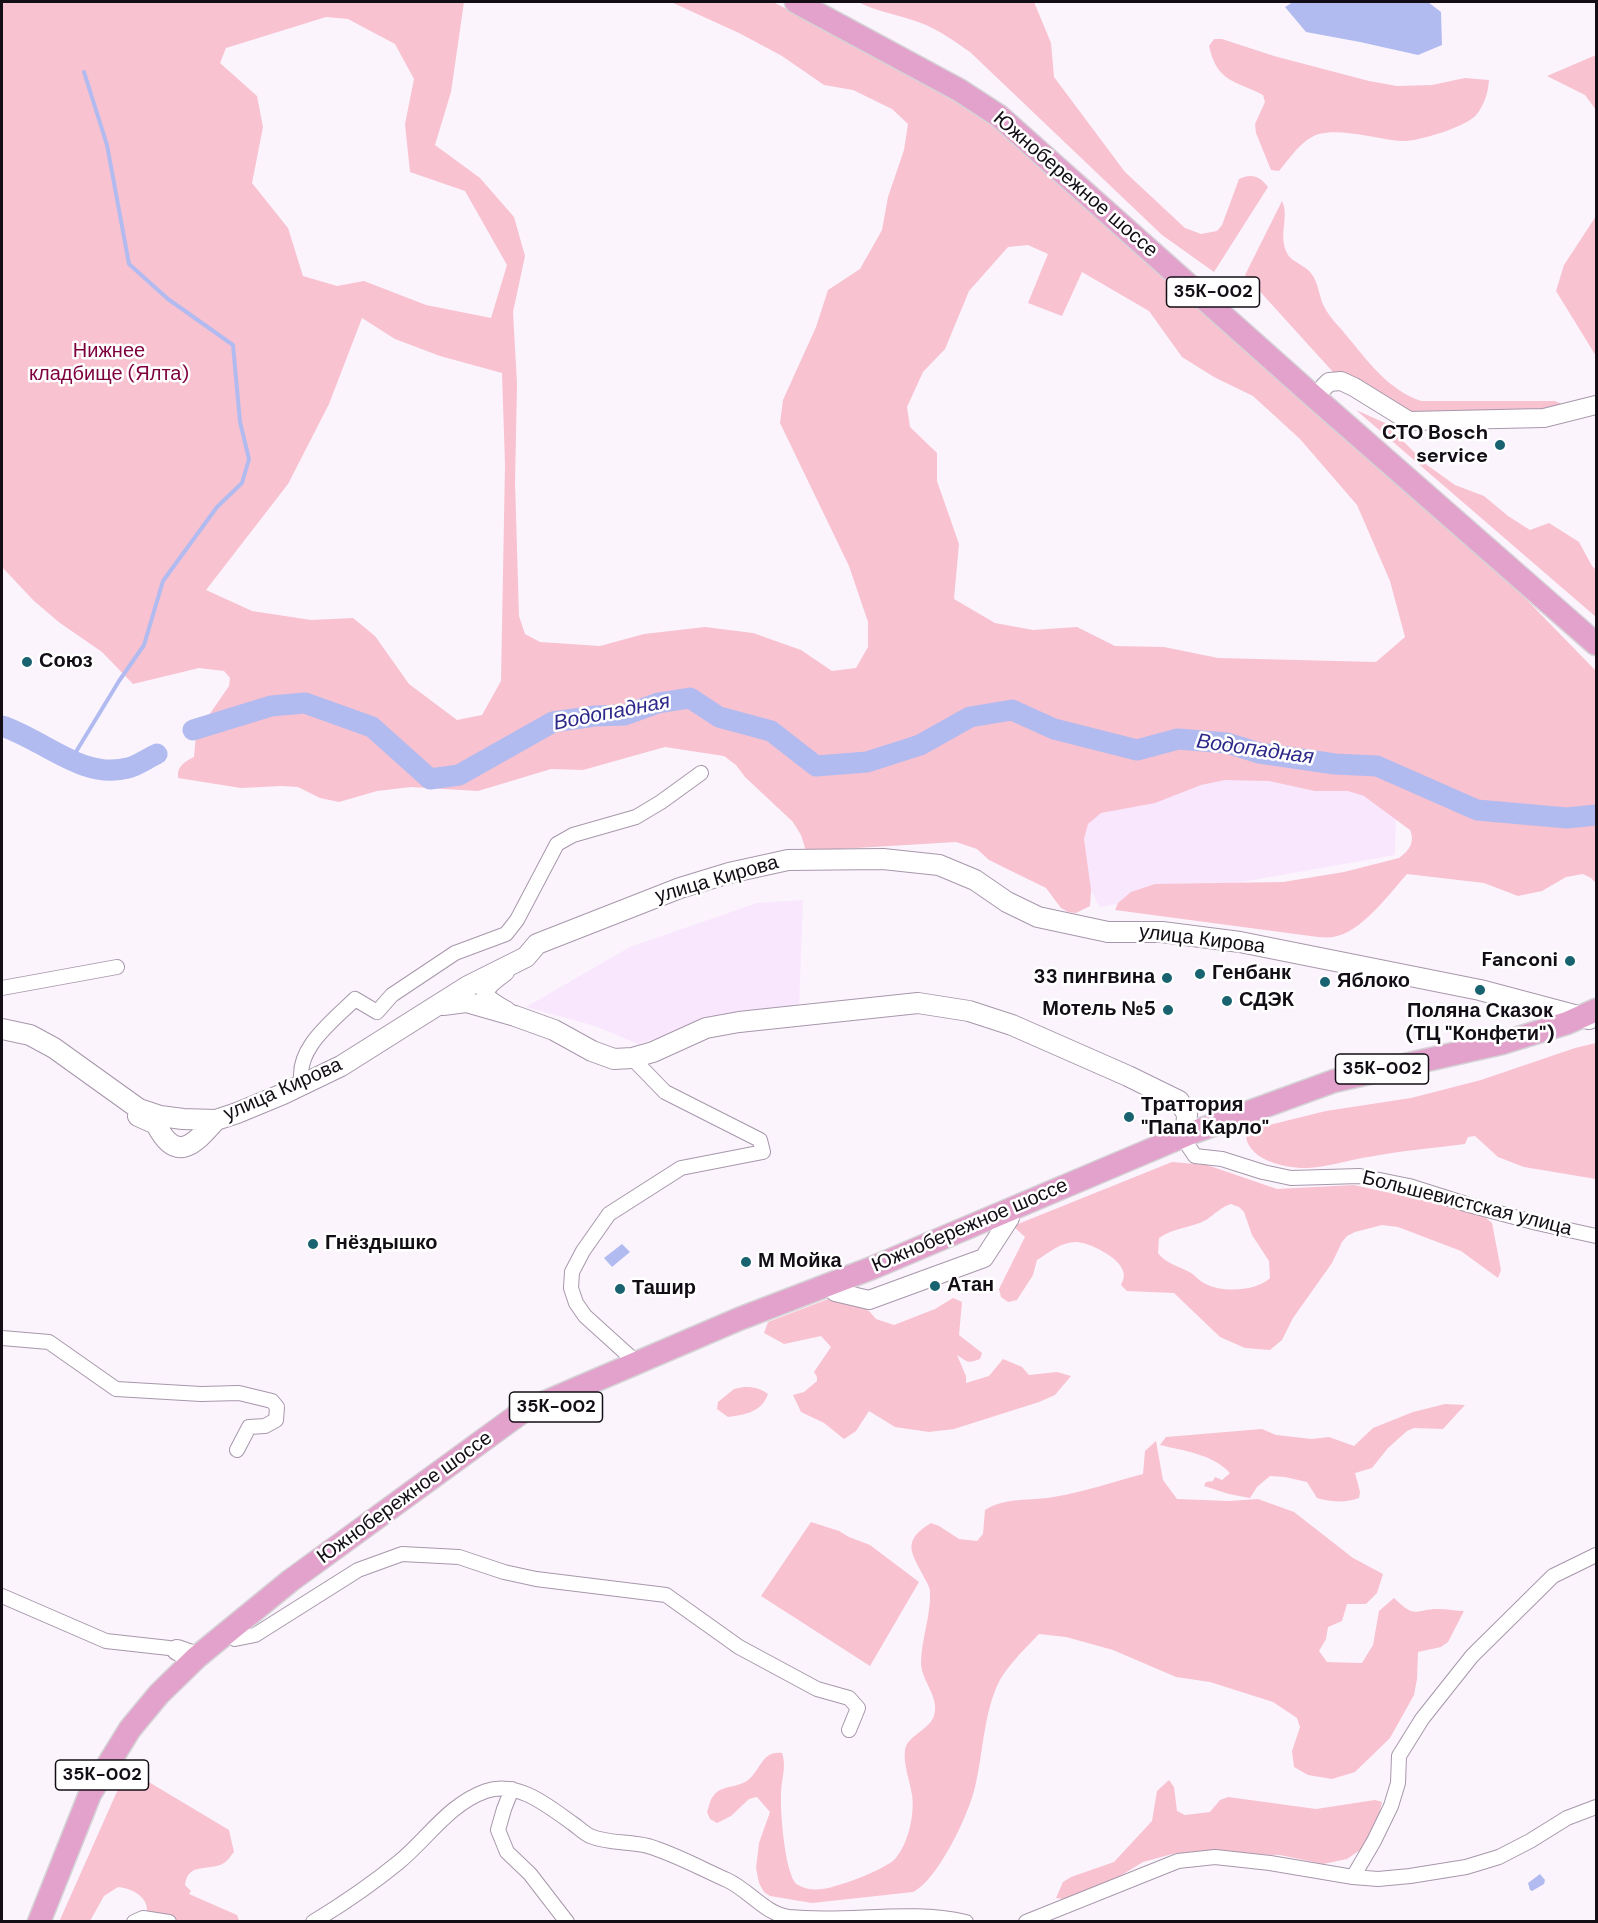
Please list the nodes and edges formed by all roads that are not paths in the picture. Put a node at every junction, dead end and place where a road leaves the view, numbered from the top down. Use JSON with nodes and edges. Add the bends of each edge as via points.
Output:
{"nodes":[{"id":1,"x":796,"y":2,"type":"edge"},
{"id":2,"x":821,"y":2,"type":"edge"},
{"id":3,"x":1098,"y":198,"type":"junction"},
{"id":4,"x":1318,"y":391,"type":"junction"},
{"id":5,"x":1596,"y":405,"type":"edge"},
{"id":6,"x":1596,"y":636,"type":"edge"},
{"id":7,"x":1596,"y":644,"type":"edge"},
{"id":8,"x":701,"y":772,"type":"dead end"},
{"id":9,"x":526,"y":957,"type":"junction"},
{"id":10,"x":117,"y":967,"type":"dead end"},
{"id":11,"x":2,"y":988,"type":"edge"},
{"id":12,"x":438,"y":1005,"type":"junction"},
{"id":13,"x":515,"y":1016,"type":"junction"},
{"id":14,"x":1594,"y":1019,"type":"edge"},
{"id":15,"x":2,"y":1029,"type":"edge"},
{"id":16,"x":2,"y":1034,"type":"edge"},
{"id":17,"x":632,"y":1058,"type":"junction"},
{"id":18,"x":302,"y":1084,"type":"junction"},
{"id":19,"x":158,"y":1120,"type":"junction"},
{"id":20,"x":216,"y":1120,"type":"junction"},
{"id":21,"x":1189,"y":1145,"type":"junction"},
{"id":22,"x":1596,"y":1236,"type":"edge"},
{"id":23,"x":2,"y":1338,"type":"edge"},
{"id":24,"x":637,"y":1363,"type":"junction"},
{"id":25,"x":237,"y":1450,"type":"dead end"},
{"id":26,"x":1596,"y":1555,"type":"edge"},
{"id":27,"x":2,"y":1596,"type":"edge"},
{"id":28,"x":235,"y":1639,"type":"junction"},
{"id":29,"x":183,"y":1655,"type":"junction"},
{"id":30,"x":849,"y":1731,"type":"dead end"},
{"id":31,"x":512,"y":1789,"type":"junction"},
{"id":32,"x":1596,"y":1807,"type":"edge"},
{"id":33,"x":1353,"y":1877,"type":"junction"},
{"id":34,"x":39,"y":1922,"type":"edge"},
{"id":35,"x":48,"y":1922,"type":"edge"},
{"id":36,"x":134,"y":1922,"type":"edge"},
{"id":37,"x":168,"y":1922,"type":"edge"},
{"id":38,"x":313,"y":1922,"type":"edge"},
{"id":39,"x":567,"y":1922,"type":"edge"},
{"id":40,"x":966,"y":1922,"type":"edge"},
{"id":41,"x":1026,"y":1922,"type":"edge"}],
"edges":[{"from":1,"to":3,"type":"highway","name":"Южнобережное шоссе","via":[[959,90],[999,117]]},
{"from":2,"to":3,"type":"highway","name":"Южнобережное шоссе","via":[[970,82],[1010,109]]},
{"from":3,"to":4,"type":"highway","name":"Южнобережное шоссе","number":"35К-002","via":[[1230,309]]},
{"from":4,"to":5,"type":"street","via":[[1329,382],[1341,381],[1409,421],[1544,418]]},
{"from":4,"to":6,"type":"highway","name":"Южнобережное шоссе"},
{"from":4,"to":7,"type":"highway","name":"Южнобережное шоссе"},
{"from":8,"to":18,"type":"street","via":[[636,817],[573,835],[557,844],[517,920],[506,933],[455,953],[392,995],[377,1012],[355,999],[318,1036],[303,1059]]},
{"from":9,"to":12,"type":"main road","name":"улица Кирова"},
{"from":9,"to":13,"type":"street","via":[[488,984],[485,993],[489,1001]]},
{"from":9,"to":14,"type":"main road","name":"улица Кирова","via":[[537,944],[729,873],[788,860],[883,859],[939,865],[975,880],[1038,917],[1108,932],[1162,932],[1240,942],[1480,990]]},
{"from":10,"to":11,"type":"street"},
{"from":12,"to":13,"type":"main road","via":[[466,1002]]},
{"from":12,"to":18,"type":"main road","name":"улица Кирова","via":[[341,1066]]},
{"from":13,"to":17,"type":"main road","via":[[614,1059]]},
{"from":14,"to":21,"type":"highway","name":"Южнобережное шоссе","number":"35К-002","via":[[1497,1051],[1323,1092]]},
{"from":14,"to":21,"type":"highway","name":"Южнобережное шоссе","number":"35К-002","via":[[1334,1081]]},
{"from":15,"to":19,"type":"main road","name":"улица Кирова","via":[[30,1035],[54,1048]]},
{"from":16,"to":19,"type":"main road","via":[[42,1049],[137,1116]]},
{"from":17,"to":21,"type":"main road","via":[[706,1028],[918,1003],[969,1011],[1012,1025],[1179,1101],[1187,1114]]},
{"from":17,"to":24,"type":"street","via":[[665,1092],[760,1140],[763,1152],[681,1168],[609,1214],[583,1251],[572,1272],[571,1288],[576,1303]]},
{"from":18,"to":20,"type":"main road","name":"улица Кирова"},
{"from":19,"to":20,"type":"main road","name":"улица Кирова"},
{"from":19,"to":20,"type":"main road","via":[[163,1138],[173,1146],[188,1147]]},
{"from":21,"to":22,"type":"street","name":"Большевистская улица","via":[[1263,1172],[1291,1178],[1360,1176]]},
{"from":21,"to":24,"type":"highway","name":"Южнобережное шоссе","number":"35К-002","via":[[739,1319]]},
{"from":21,"to":28,"type":"highway","name":"Южнобережное шоссе","number":"35К-002","via":[[529,1419],[287,1596]]},
{"from":23,"to":25,"type":"street","via":[[49,1342],[116,1389],[238,1393],[272,1401],[277,1407],[276,1420],[265,1426],[249,1427]]},
{"from":24,"to":29,"type":"highway","name":"Южнобережное шоссе","number":"35К-002","via":[[522,1412]]},
{"from":26,"to":33,"type":"street","via":[[1553,1576],[1472,1656],[1422,1719],[1400,1756],[1391,1806]]},
{"from":27,"to":29,"type":"street","via":[[106,1641]]},
{"from":28,"to":30,"type":"street","via":[[255,1635],[358,1570],[402,1554],[459,1557],[536,1579],[666,1595],[739,1647],[817,1689],[849,1698],[858,1708]]},
{"from":28,"to":35,"type":"highway","name":"Южнобережное шоссе","number":"35К-002","via":[[164,1701],[128,1747],[90,1814]]},
{"from":29,"to":34,"type":"highway","name":"Южнобережное шоссе","number":"35К-002","via":[[90,1794]]},
{"from":31,"to":38,"type":"street","via":[[487,1790],[452,1809],[399,1861]]},
{"from":31,"to":39,"type":"street","via":[[498,1830],[507,1852],[530,1874]]},
{"from":31,"to":40,"type":"street","via":[[536,1799],[589,1835],[658,1850],[734,1884],[760,1904],[786,1916],[893,1916]]},
{"from":32,"to":33,"type":"street","via":[[1567,1818],[1499,1857],[1466,1868],[1378,1879]]},
{"from":33,"to":41,"type":"street","via":[[1215,1857],[1178,1861]]},
{"from":36,"to":37,"type":"street","via":[[143,1917]]}]}
